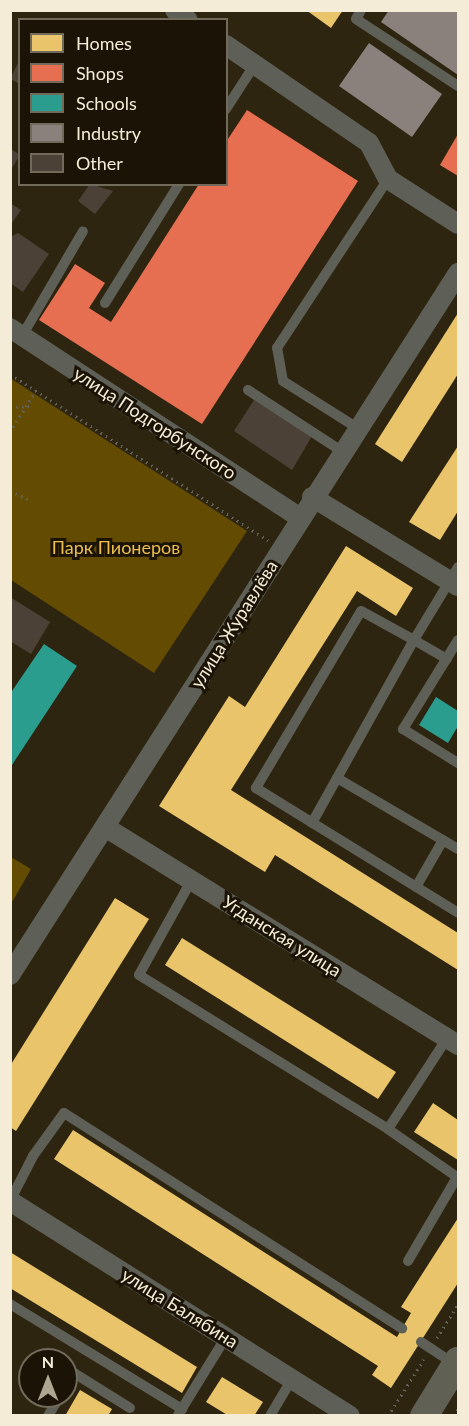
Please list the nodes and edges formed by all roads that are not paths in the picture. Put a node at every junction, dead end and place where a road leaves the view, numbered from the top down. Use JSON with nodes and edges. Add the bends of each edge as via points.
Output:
{"nodes":[{"id":1,"x":361,"y":10,"type":"edge"},
{"id":2,"x":228,"y":46,"type":"edge"},
{"id":3,"x":255,"y":64,"type":"junction"},
{"id":4,"x":459,"y":86,"type":"edge"},
{"id":5,"x":228,"y":106,"type":"edge"},
{"id":6,"x":387,"y":178,"type":"junction"},
{"id":7,"x":178,"y":186,"type":"edge"},
{"id":8,"x":459,"y":224,"type":"edge"},
{"id":9,"x":83,"y":231,"type":"dead end"},
{"id":10,"x":459,"y":273,"type":"edge"},
{"id":11,"x":105,"y":303,"type":"dead end"},
{"id":12,"x":16,"y":332,"type":"edge"},
{"id":13,"x":248,"y":390,"type":"dead end"},
{"id":14,"x":359,"y":429,"type":"junction"},
{"id":15,"x":343,"y":452,"type":"junction"},
{"id":16,"x":312,"y":497,"type":"junction"},
{"id":17,"x":299,"y":518,"type":"junction"},
{"id":18,"x":456,"y":578,"type":"edge"},
{"id":19,"x":414,"y":640,"type":"junction"},
{"id":20,"x":459,"y":640,"type":"edge"},
{"id":21,"x":447,"y":659,"type":"junction"},
{"id":22,"x":459,"y":763,"type":"edge"},
{"id":23,"x":337,"y":778,"type":"junction"},
{"id":24,"x":312,"y":823,"type":"junction"},
{"id":25,"x":105,"y":827,"type":"junction"},
{"id":26,"x":443,"y":840,"type":"junction"},
{"id":27,"x":459,"y":849,"type":"edge"},
{"id":28,"x":191,"y":881,"type":"junction"},
{"id":29,"x":416,"y":887,"type":"junction"},
{"id":30,"x":459,"y":913,"type":"edge"},
{"id":31,"x":10,"y":975,"type":"edge"},
{"id":32,"x":453,"y":1042,"type":"edge"},
{"id":33,"x":388,"y":1129,"type":"junction"},
{"id":34,"x":10,"y":1201,"type":"edge"},
{"id":35,"x":408,"y":1261,"type":"dead end"},
{"id":36,"x":10,"y":1304,"type":"edge"},
{"id":37,"x":402,"y":1328,"type":"dead end"},
{"id":38,"x":226,"y":1337,"type":"junction"},
{"id":39,"x":421,"y":1342,"type":"dead end"},
{"id":40,"x":457,"y":1363,"type":"edge"},
{"id":41,"x":78,"y":1376,"type":"edge"},
{"id":42,"x":292,"y":1379,"type":"junction"},
{"id":43,"x":130,"y":1408,"type":"dead end"},
{"id":44,"x":180,"y":1412,"type":"edge"},
{"id":45,"x":270,"y":1416,"type":"edge"},
{"id":46,"x":350,"y":1416,"type":"edge"},
{"id":47,"x":424,"y":1416,"type":"edge"}],
"edges":[{"from":1,"to":4,"type":"lane","via":[[356,19]]},
{"from":2,"to":3,"type":"street"},
{"from":3,"to":5,"type":"lane"},
{"from":3,"to":6,"type":"street","via":[[369,144]]},
{"from":6,"to":8,"type":"street"},
{"from":6,"to":14,"type":"lane","via":[[277,348],[283,381]]},
{"from":7,"to":11,"type":"lane"},
{"from":9,"to":12,"type":"lane"},
{"from":10,"to":14,"type":"street","name":"улица Журавлёва"},
{"from":12,"to":17,"type":"street","name":"улица Подгорбунского"},
{"from":13,"to":15,"type":"lane"},
{"from":14,"to":15,"type":"street","name":"улица Журавлёва"},
{"from":15,"to":16,"type":"street","name":"улица Журавлёва"},
{"from":16,"to":17,"type":"street","name":"улица Журавлёва"},
{"from":16,"to":18,"type":"street"},
{"from":17,"to":25,"type":"street","name":"улица Журавлёва"},
{"from":18,"to":19,"type":"lane"},
{"from":19,"to":21,"type":"lane"},
{"from":19,"to":23,"type":"lane"},
{"from":19,"to":24,"type":"lane","via":[[361,611],[256,788]]},
{"from":20,"to":21,"type":"lane"},
{"from":21,"to":22,"type":"lane","via":[[403,729]]},
{"from":23,"to":24,"type":"lane"},
{"from":23,"to":26,"type":"lane"},
{"from":24,"to":29,"type":"lane"},
{"from":25,"to":28,"type":"street","name":"Угданская улица"},
{"from":25,"to":31,"type":"street","name":"улица Журавлёва"},
{"from":26,"to":27,"type":"lane"},
{"from":26,"to":29,"type":"lane"},
{"from":28,"to":32,"type":"street","name":"Угданская улица"},
{"from":28,"to":33,"type":"lane","via":[[139,975]]},
{"from":29,"to":30,"type":"lane"},
{"from":32,"to":33,"type":"lane"},
{"from":33,"to":35,"type":"lane","via":[[457,1177]]},
{"from":34,"to":37,"type":"lane","via":[[33,1156],[64,1113]]},
{"from":34,"to":38,"type":"street","name":"улица Балябина"},
{"from":36,"to":44,"type":"lane"},
{"from":38,"to":42,"type":"street","name":"улица Балябина"},
{"from":38,"to":44,"type":"lane"},
{"from":39,"to":40,"type":"lane"},
{"from":40,"to":47,"type":"main road"},
{"from":41,"to":43,"type":"lane"},
{"from":42,"to":45,"type":"lane"},
{"from":42,"to":46,"type":"street","name":"улица Балябина"}]}
